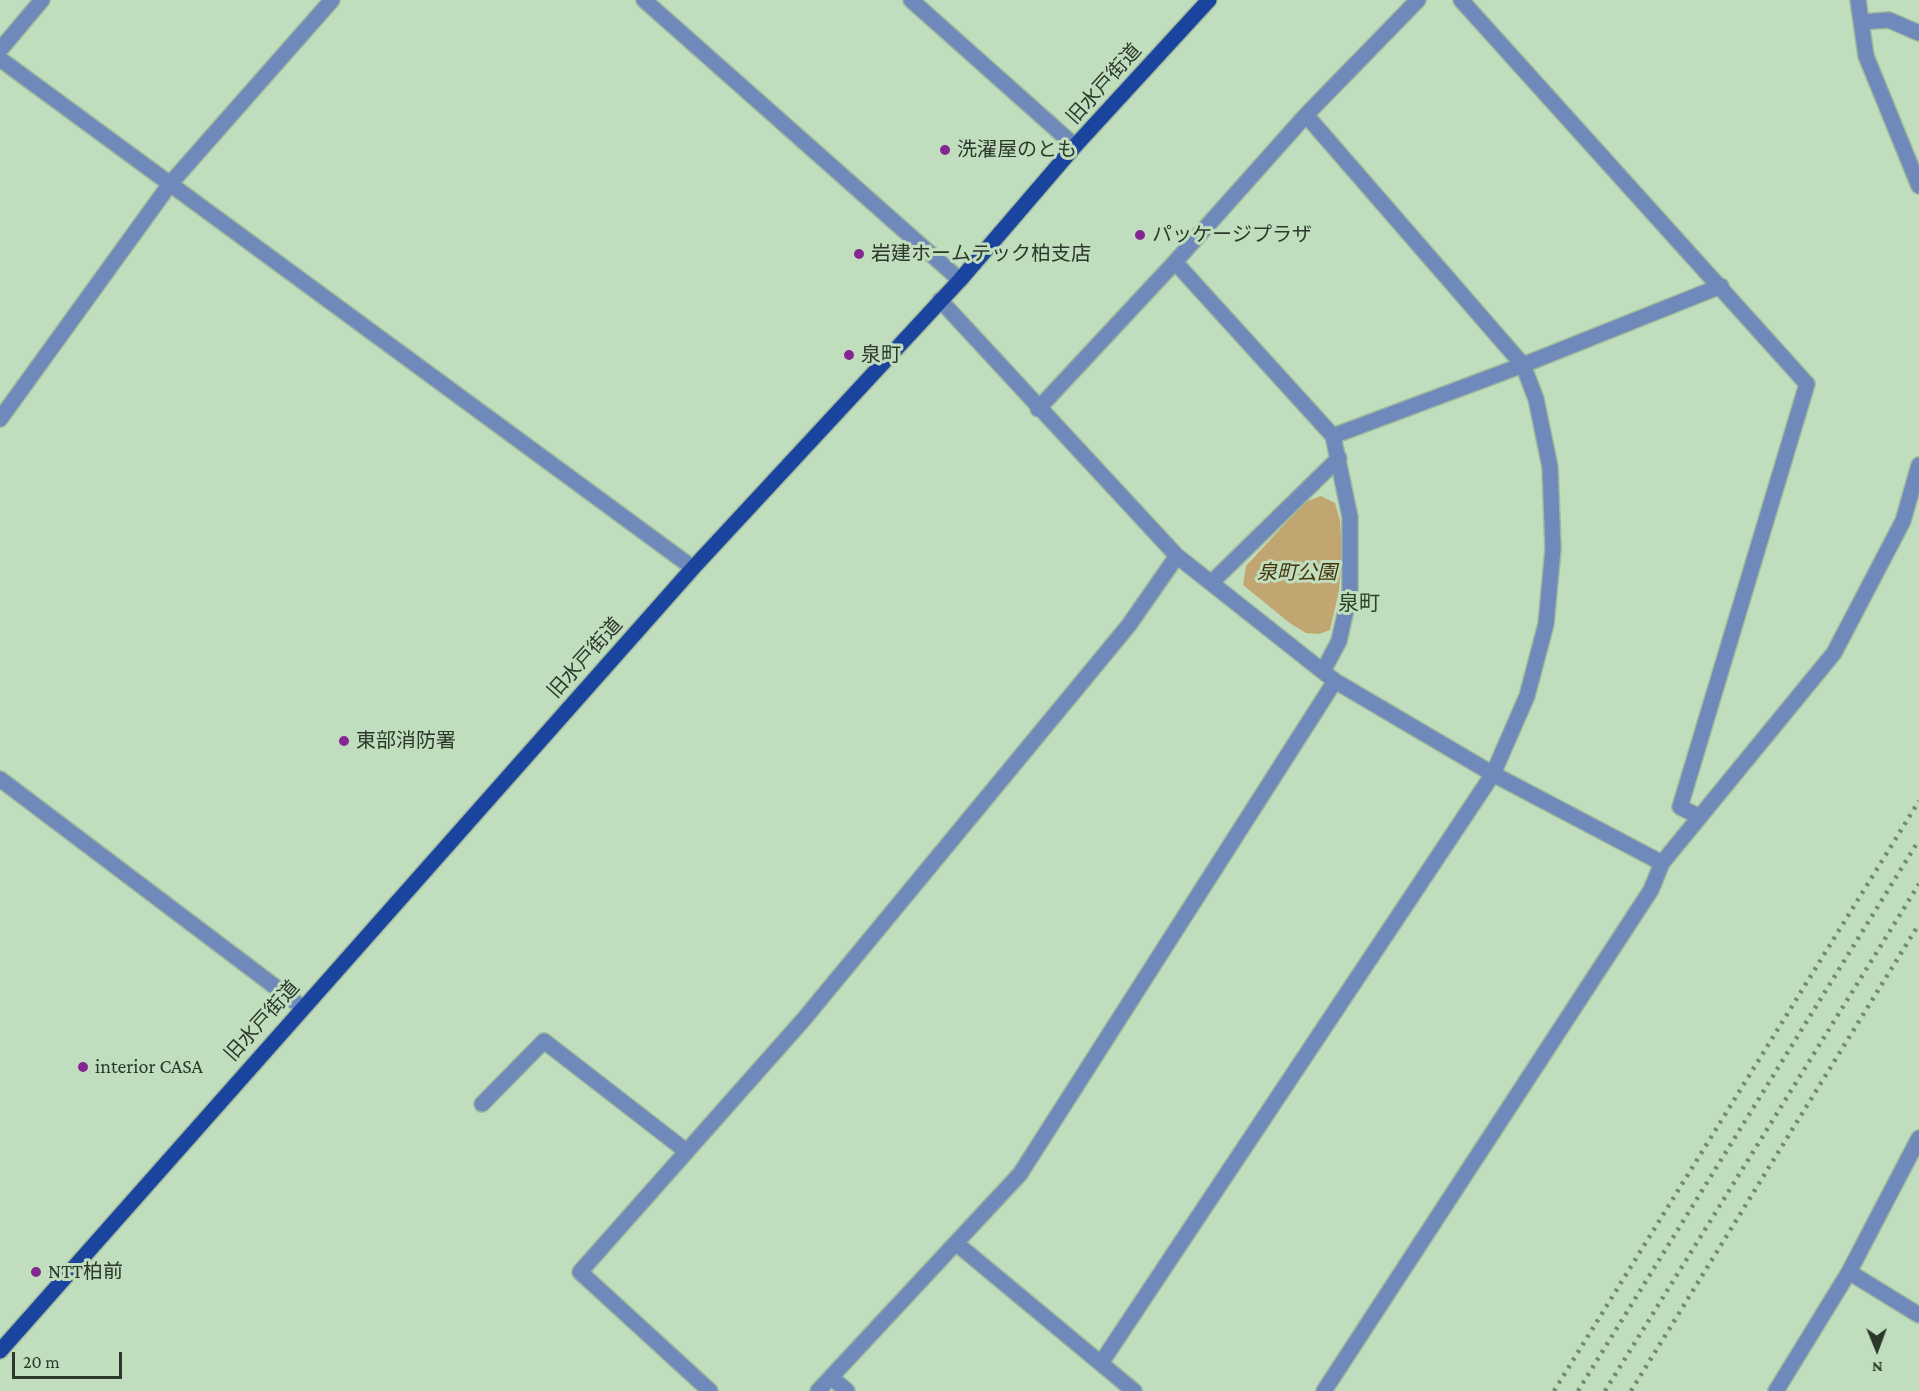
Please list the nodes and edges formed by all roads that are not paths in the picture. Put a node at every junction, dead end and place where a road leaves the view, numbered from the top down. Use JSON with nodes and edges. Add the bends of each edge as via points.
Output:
{"nodes":[{"id":1,"x":42,"y":0,"type":"edge"},
{"id":2,"x":332,"y":0,"type":"edge"},
{"id":3,"x":644,"y":0,"type":"edge"},
{"id":4,"x":911,"y":0,"type":"edge"},
{"id":5,"x":1209,"y":0,"type":"edge"},
{"id":6,"x":1418,"y":0,"type":"edge"},
{"id":7,"x":1461,"y":0,"type":"edge"},
{"id":8,"x":1858,"y":0,"type":"edge"},
{"id":9,"x":1861,"y":22,"type":"junction"},
{"id":10,"x":1919,"y":33,"type":"edge"},
{"id":11,"x":0,"y":50,"type":"edge"},
{"id":12,"x":0,"y":59,"type":"edge"},
{"id":13,"x":1306,"y":115,"type":"junction"},
{"id":14,"x":1076,"y":146,"type":"junction"},
{"id":15,"x":170,"y":184,"type":"junction"},
{"id":16,"x":1919,"y":186,"type":"edge"},
{"id":17,"x":1175,"y":262,"type":"junction"},
{"id":18,"x":960,"y":280,"type":"junction"},
{"id":19,"x":1721,"y":286,"type":"junction"},
{"id":20,"x":940,"y":300,"type":"junction"},
{"id":21,"x":1523,"y":365,"type":"junction"},
{"id":22,"x":1038,"y":409,"type":"junction"},
{"id":23,"x":2,"y":414,"type":"edge"},
{"id":24,"x":1333,"y":436,"type":"junction"},
{"id":25,"x":1339,"y":458,"type":"junction"},
{"id":26,"x":1919,"y":465,"type":"edge"},
{"id":27,"x":1177,"y":556,"type":"junction"},
{"id":28,"x":693,"y":568,"type":"junction"},
{"id":29,"x":1211,"y":583,"type":"junction"},
{"id":30,"x":1329,"y":676,"type":"junction"},
{"id":31,"x":1493,"y":774,"type":"junction"},
{"id":32,"x":0,"y":779,"type":"edge"},
{"id":33,"x":1700,"y":817,"type":"junction"},
{"id":34,"x":1662,"y":863,"type":"junction"},
{"id":35,"x":302,"y":1007,"type":"junction"},
{"id":36,"x":482,"y":1104,"type":"dead end"},
{"id":37,"x":1919,"y":1138,"type":"edge"},
{"id":38,"x":686,"y":1151,"type":"junction"},
{"id":39,"x":957,"y":1244,"type":"junction"},
{"id":40,"x":1849,"y":1272,"type":"junction"},
{"id":41,"x":1919,"y":1315,"type":"edge"},
{"id":42,"x":0,"y":1351,"type":"edge"},
{"id":43,"x":1101,"y":1363,"type":"junction"},
{"id":44,"x":831,"y":1377,"type":"junction"},
{"id":45,"x":710,"y":1391,"type":"edge"},
{"id":46,"x":818,"y":1391,"type":"edge"},
{"id":47,"x":847,"y":1391,"type":"edge"},
{"id":48,"x":1134,"y":1391,"type":"edge"},
{"id":49,"x":1324,"y":1391,"type":"edge"},
{"id":50,"x":1776,"y":1391,"type":"edge"}],
"edges":[{"from":1,"to":11,"type":"street"},
{"from":2,"to":15,"type":"street"},
{"from":3,"to":18,"type":"street"},
{"from":4,"to":14,"type":"street"},
{"from":5,"to":14,"type":"main road","name":"旧水戸街道"},
{"from":6,"to":13,"type":"street"},
{"from":7,"to":19,"type":"street"},
{"from":8,"to":9,"type":"street"},
{"from":9,"to":10,"type":"street","via":[[1889,20]]},
{"from":9,"to":16,"type":"street","via":[[1866,56]]},
{"from":12,"to":15,"type":"street"},
{"from":13,"to":17,"type":"street"},
{"from":13,"to":21,"type":"street"},
{"from":14,"to":18,"type":"main road","name":"旧水戸街道"},
{"from":15,"to":23,"type":"street"},
{"from":15,"to":28,"type":"street"},
{"from":17,"to":22,"type":"street"},
{"from":17,"to":24,"type":"street"},
{"from":18,"to":20,"type":"main road","name":"旧水戸街道"},
{"from":19,"to":21,"type":"street"},
{"from":19,"to":33,"type":"street","via":[[1807,384],[1680,807]]},
{"from":20,"to":22,"type":"street"},
{"from":20,"to":28,"type":"main road","name":"旧水戸街道"},
{"from":21,"to":24,"type":"street"},
{"from":21,"to":31,"type":"street","via":[[1536,399],[1550,466],[1553,549],[1546,624],[1535,673]]},
{"from":22,"to":27,"type":"street"},
{"from":24,"to":25,"type":"street"},
{"from":25,"to":29,"type":"street"},
{"from":25,"to":30,"type":"street","via":[[1350,517],[1350,592]]},
{"from":26,"to":33,"type":"street","via":[[1903,521],[1834,653]]},
{"from":27,"to":29,"type":"street"},
{"from":27,"to":38,"type":"street","via":[[1129,625],[1016,764],[804,1019]]},
{"from":28,"to":35,"type":"main road","name":"旧水戸街道"},
{"from":29,"to":30,"type":"street"},
{"from":30,"to":31,"type":"street"},
{"from":30,"to":39,"type":"street","via":[[1020,1174]]},
{"from":31,"to":34,"type":"street"},
{"from":31,"to":43,"type":"street"},
{"from":32,"to":35,"type":"street"},
{"from":33,"to":34,"type":"street"},
{"from":34,"to":49,"type":"street","via":[[1651,890]]},
{"from":35,"to":42,"type":"main road","name":"旧水戸街道"},
{"from":36,"to":38,"type":"street","via":[[544,1041]]},
{"from":37,"to":40,"type":"street"},
{"from":38,"to":45,"type":"street","via":[[580,1272]]},
{"from":39,"to":43,"type":"street"},
{"from":39,"to":44,"type":"street"},
{"from":40,"to":41,"type":"street"},
{"from":40,"to":50,"type":"street"},
{"from":43,"to":48,"type":"street"},
{"from":44,"to":46,"type":"street"},
{"from":44,"to":47,"type":"street"}]}
